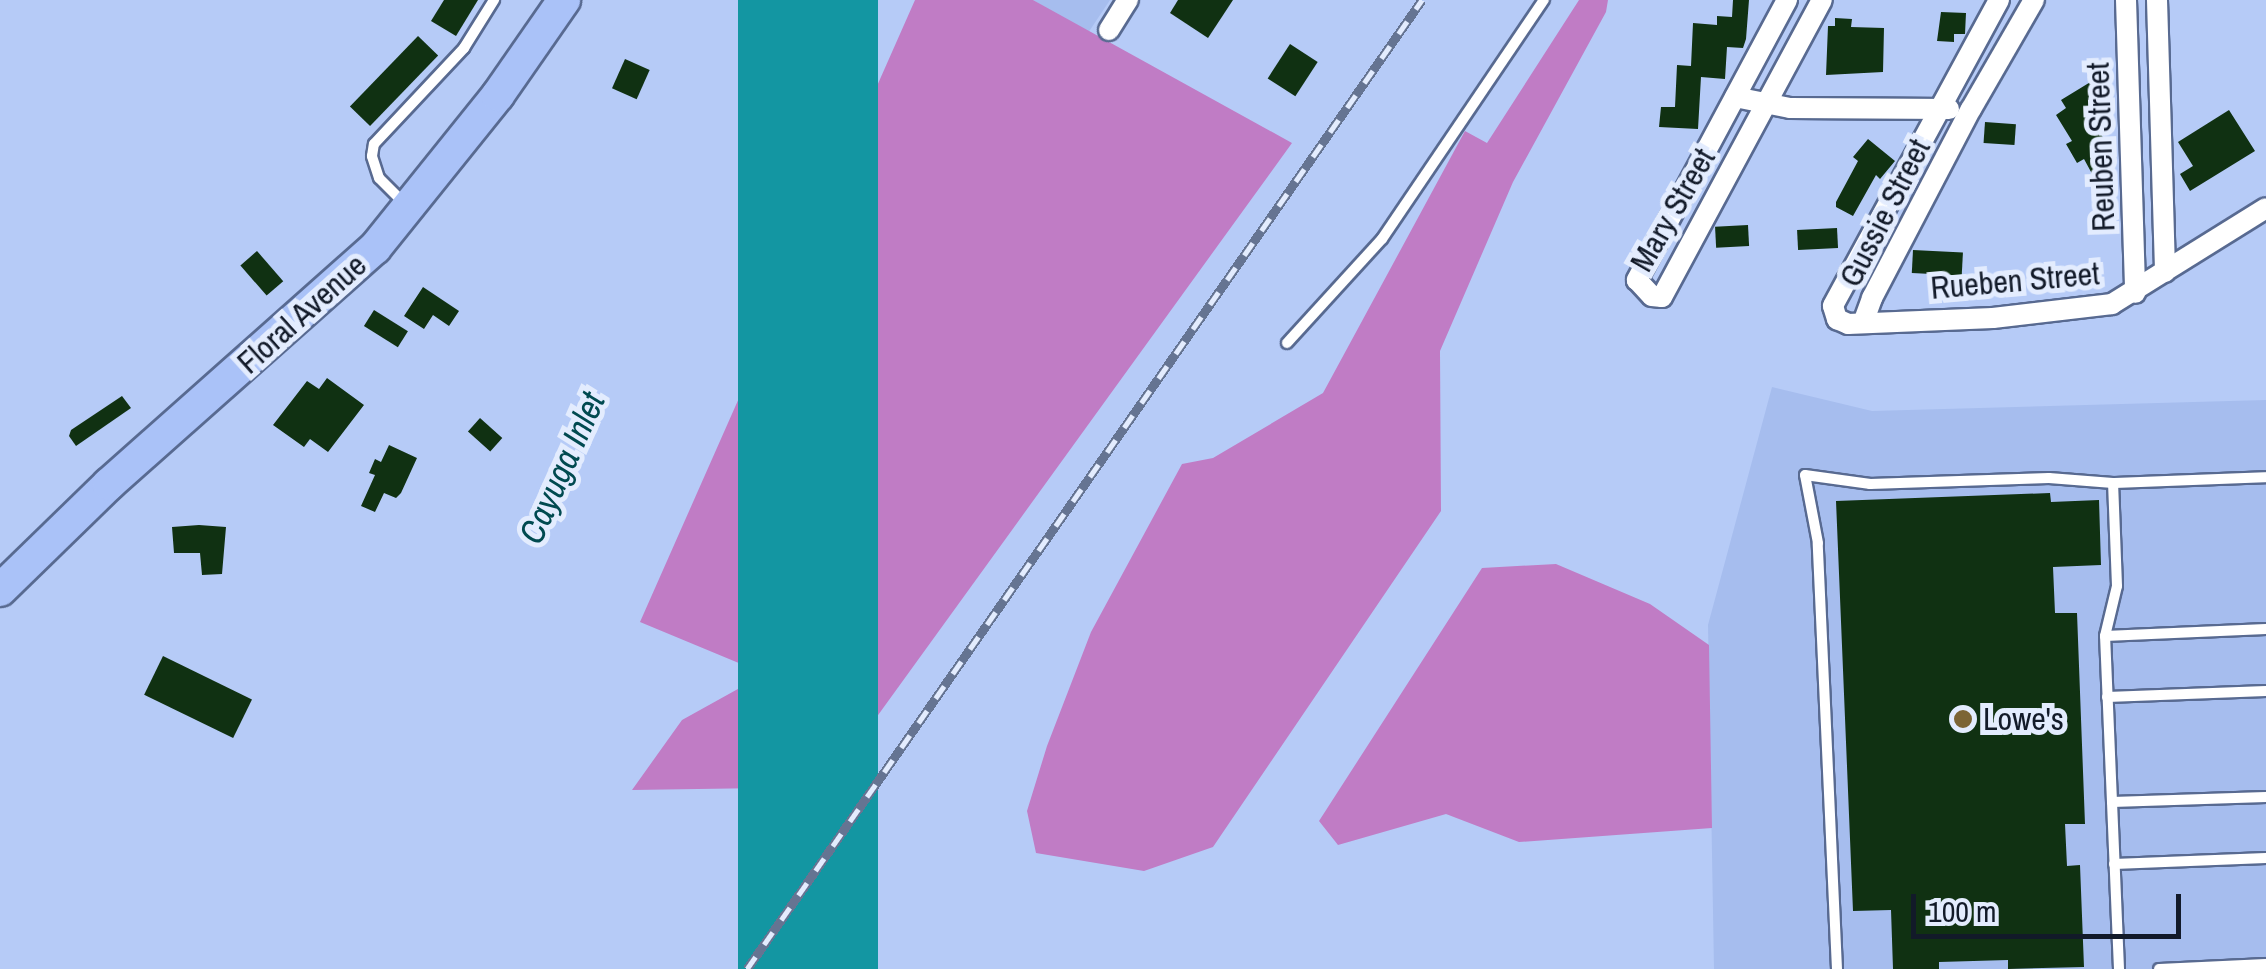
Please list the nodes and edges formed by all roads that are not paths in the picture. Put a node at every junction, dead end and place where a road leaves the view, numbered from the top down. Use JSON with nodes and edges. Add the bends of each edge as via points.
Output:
{"nodes":[{"id":1,"x":494,"y":0,"type":"edge"},
{"id":2,"x":564,"y":0,"type":"edge"},
{"id":3,"x":1128,"y":0,"type":"edge"},
{"id":4,"x":1544,"y":0,"type":"edge"},
{"id":5,"x":1787,"y":0,"type":"edge"},
{"id":6,"x":1822,"y":0,"type":"edge"},
{"id":7,"x":1999,"y":0,"type":"edge"},
{"id":8,"x":2034,"y":0,"type":"edge"},
{"id":9,"x":2126,"y":0,"type":"edge"},
{"id":10,"x":2156,"y":0,"type":"edge"},
{"id":11,"x":1108,"y":30,"type":"dead end"},
{"id":12,"x":1735,"y":97,"type":"junction"},
{"id":13,"x":1768,"y":103,"type":"junction"},
{"id":14,"x":1971,"y":109,"type":"junction"},
{"id":15,"x":1938,"y":110,"type":"junction"},
{"id":16,"x":410,"y":208,"type":"junction"},
{"id":17,"x":2266,"y":208,"type":"edge"},
{"id":18,"x":2165,"y":272,"type":"junction"},
{"id":19,"x":2135,"y":293,"type":"junction"},
{"id":20,"x":1864,"y":324,"type":"junction"},
{"id":21,"x":1287,"y":343,"type":"dead end"},
{"id":22,"x":2266,"y":477,"type":"edge"},
{"id":23,"x":2113,"y":484,"type":"junction"},
{"id":24,"x":0,"y":590,"type":"edge"},
{"id":25,"x":2266,"y":629,"type":"edge"},
{"id":26,"x":2106,"y":636,"type":"junction"},
{"id":27,"x":2266,"y":691,"type":"edge"},
{"id":28,"x":2108,"y":697,"type":"junction"},
{"id":29,"x":2266,"y":796,"type":"edge"},
{"id":30,"x":2112,"y":802,"type":"junction"},
{"id":31,"x":2266,"y":858,"type":"edge"},
{"id":32,"x":2114,"y":864,"type":"junction"},
{"id":33,"x":2266,"y":964,"type":"edge"},
{"id":34,"x":1837,"y":969,"type":"edge"},
{"id":35,"x":2119,"y":969,"type":"edge"},
{"id":36,"x":2159,"y":969,"type":"edge"}],
"edges":[{"from":1,"to":16,"type":"lane","via":[[464,48],[374,144],[379,178]]},
{"from":2,"to":16,"type":"main road","name":"Floral Avenue"},
{"from":3,"to":11,"type":"street"},
{"from":4,"to":21,"type":"lane","via":[[1382,239]]},
{"from":5,"to":12,"type":"street","name":"Mary Street"},
{"from":6,"to":13,"type":"street","name":"Mary Street"},
{"from":7,"to":15,"type":"street","name":"Gussie Street"},
{"from":8,"to":14,"type":"street","name":"Gussie Street"},
{"from":9,"to":19,"type":"street","name":"Reuben Street"},
{"from":10,"to":18,"type":"street","name":"Reuben Street"},
{"from":12,"to":13,"type":"street"},
{"from":12,"to":13,"type":"street","name":"Mary Street","via":[[1637,280],[1652,296],[1662,298]]},
{"from":13,"to":15,"type":"street"},
{"from":14,"to":15,"type":"street"},
{"from":14,"to":20,"type":"street","name":"Gussie Street"},
{"from":15,"to":20,"type":"street","name":"Gussie Street","via":[[1833,306],[1837,319]]},
{"from":16,"to":24,"type":"main road","name":"Floral Avenue","via":[[352,270],[109,484]]},
{"from":17,"to":18,"type":"street","name":"Rueben Street"},
{"from":18,"to":19,"type":"street","name":"Rueben Street"},
{"from":19,"to":20,"type":"street","name":"Rueben Street","via":[[2090,310]]},
{"from":22,"to":23,"type":"lane"},
{"from":23,"to":26,"type":"lane","via":[[2117,586]]},
{"from":23,"to":34,"type":"lane","via":[[2049,478],[1870,484],[1805,475],[1818,542]]},
{"from":25,"to":26,"type":"lane"},
{"from":26,"to":28,"type":"lane"},
{"from":27,"to":28,"type":"lane"},
{"from":28,"to":30,"type":"lane"},
{"from":29,"to":30,"type":"lane"},
{"from":30,"to":32,"type":"lane"},
{"from":31,"to":32,"type":"lane"},
{"from":32,"to":35,"type":"lane"},
{"from":33,"to":36,"type":"lane"}]}
